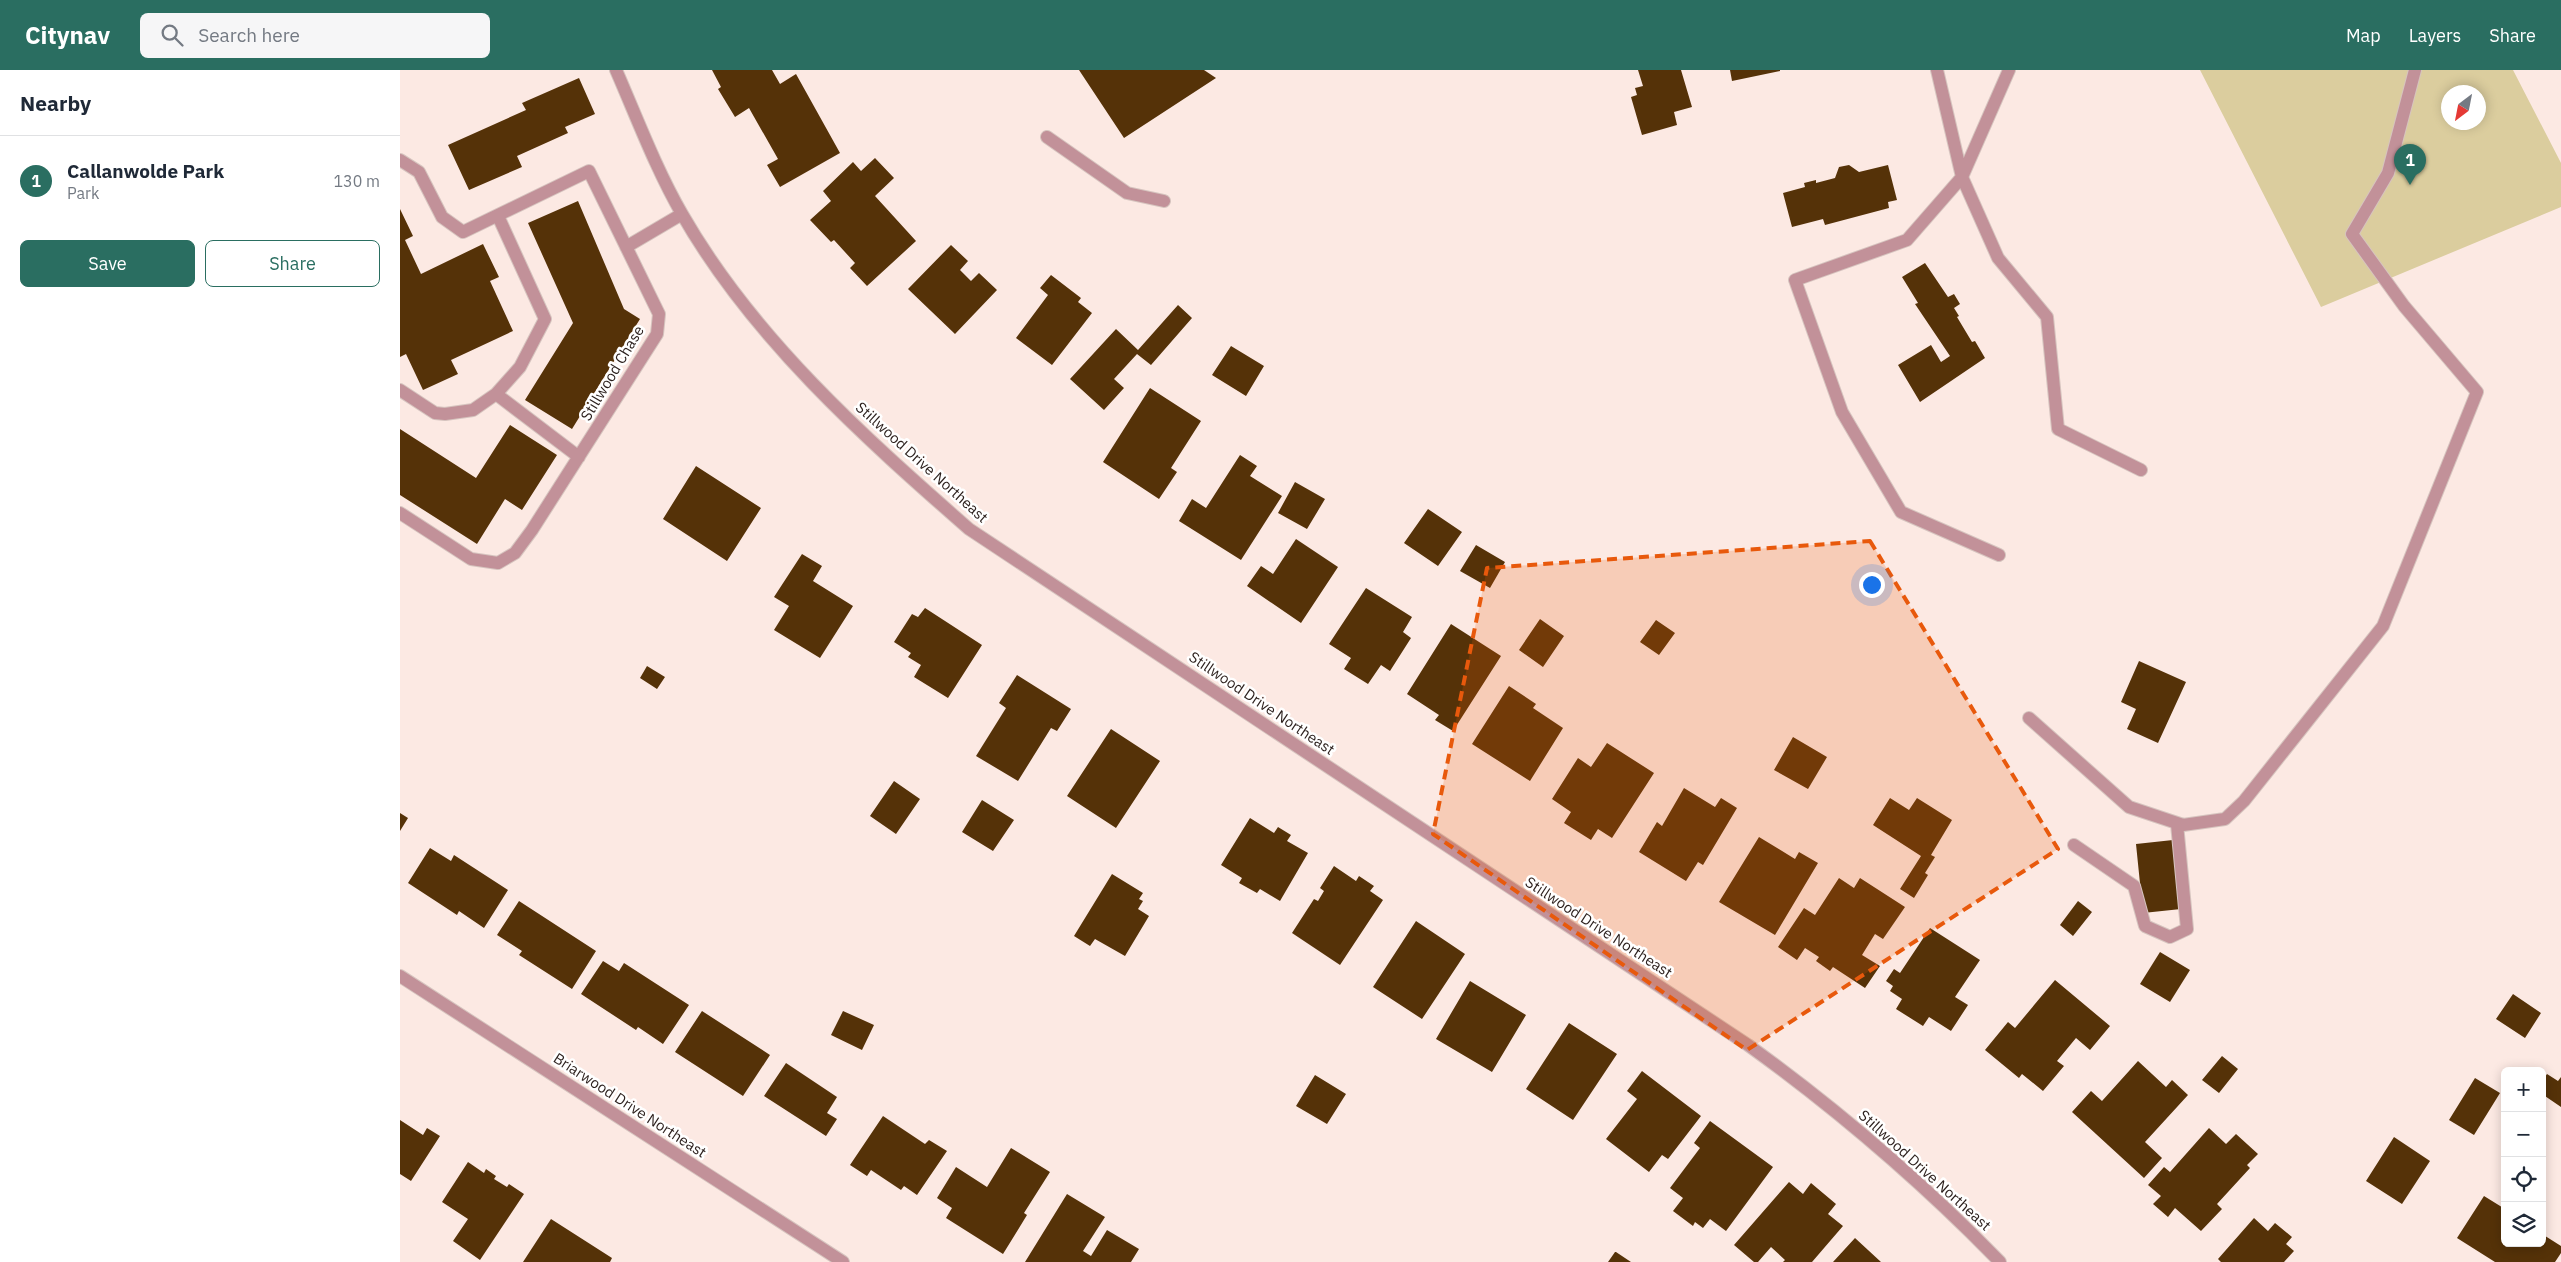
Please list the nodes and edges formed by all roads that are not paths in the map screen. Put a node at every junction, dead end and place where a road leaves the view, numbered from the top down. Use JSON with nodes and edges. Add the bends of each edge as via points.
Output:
{"nodes":[{"id":1,"x":616,"y":70,"type":"edge"},
{"id":2,"x":1936,"y":70,"type":"edge"},
{"id":3,"x":2009,"y":70,"type":"edge"},
{"id":4,"x":2416,"y":70,"type":"edge"},
{"id":5,"x":1047,"y":137,"type":"dead end"},
{"id":6,"x":400,"y":160,"type":"edge"},
{"id":7,"x":1962,"y":177,"type":"junction"},
{"id":8,"x":1164,"y":201,"type":"dead end"},
{"id":9,"x":682,"y":214,"type":"junction"},
{"id":10,"x":498,"y":216,"type":"junction"},
{"id":11,"x":626,"y":247,"type":"junction"},
{"id":12,"x":400,"y":390,"type":"edge"},
{"id":13,"x":496,"y":394,"type":"junction"},
{"id":14,"x":579,"y":457,"type":"junction"},
{"id":15,"x":2141,"y":470,"type":"dead end"},
{"id":16,"x":400,"y":513,"type":"edge"},
{"id":17,"x":1999,"y":556,"type":"dead end"},
{"id":18,"x":2029,"y":718,"type":"dead end"},
{"id":19,"x":2177,"y":824,"type":"junction"},
{"id":20,"x":2074,"y":846,"type":"dead end"},
{"id":21,"x":400,"y":976,"type":"edge"},
{"id":22,"x":843,"y":1262,"type":"edge"},
{"id":23,"x":2000,"y":1262,"type":"edge"}],
"edges":[{"from":1,"to":9,"type":"street","name":"Stillwood Drive Northeast"},
{"from":2,"to":7,"type":"street"},
{"from":3,"to":7,"type":"street"},
{"from":4,"to":19,"type":"street","via":[[2388,173],[2352,234],[2404,306],[2477,392],[2383,626],[2244,801],[2225,819]]},
{"from":5,"to":8,"type":"street","via":[[1127,193]]},
{"from":6,"to":10,"type":"street","name":"Stillwood Chase","via":[[419,172],[442,217],[463,232]]},
{"from":7,"to":15,"type":"street","via":[[1998,258],[2047,317],[2058,429]]},
{"from":7,"to":17,"type":"street","via":[[1907,240],[1795,280],[1842,412],[1902,512]]},
{"from":9,"to":11,"type":"street"},
{"from":9,"to":23,"type":"street","name":"Stillwood Drive Northeast","via":[[722,275],[775,343],[894,462],[969,529],[1748,1045],[1864,1135],[1929,1192]]},
{"from":10,"to":11,"type":"street","name":"Stillwood Chase","via":[[589,171]]},
{"from":10,"to":13,"type":"street","via":[[545,319],[520,367]]},
{"from":11,"to":14,"type":"street","name":"Stillwood Chase","via":[[659,314],[657,334]]},
{"from":12,"to":13,"type":"street","via":[[421,406],[445,414],[473,410]]},
{"from":13,"to":14,"type":"street"},
{"from":14,"to":16,"type":"street","name":"Stillwood Chase","via":[[515,553],[498,563],[471,559]]},
{"from":18,"to":19,"type":"street","via":[[2129,807]]},
{"from":19,"to":20,"type":"street","via":[[2187,929],[2170,937],[2145,926],[2134,886]]},
{"from":21,"to":22,"type":"street","name":"Briarwood Drive Northeast"}]}
